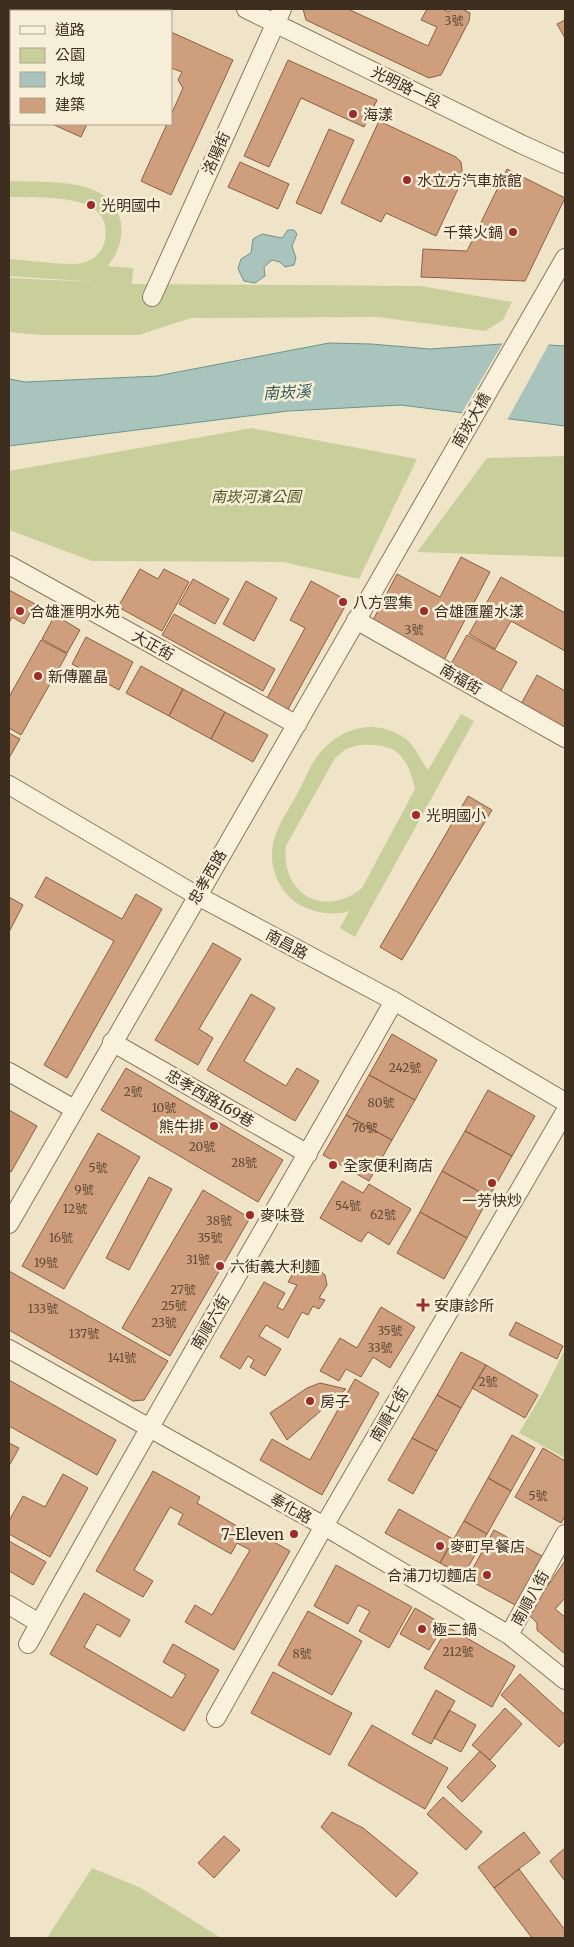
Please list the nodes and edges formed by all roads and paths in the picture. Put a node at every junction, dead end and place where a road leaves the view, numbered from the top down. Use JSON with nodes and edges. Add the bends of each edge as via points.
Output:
{"nodes":[{"id":1,"x":246,"y":9,"type":"edge"},
{"id":2,"x":278,"y":15,"type":"edge"},
{"id":3,"x":565,"y":164,"type":"edge"},
{"id":4,"x":565,"y":258,"type":"edge"},
{"id":5,"x":152,"y":297,"type":"dead end"},
{"id":6,"x":407,"y":530,"type":"joint"},
{"id":7,"x":9,"y":565,"type":"edge"},
{"id":8,"x":356,"y":620,"type":"junction"},
{"id":9,"x":297,"y":725,"type":"junction"},
{"id":10,"x":565,"y":738,"type":"edge"},
{"id":11,"x":9,"y":785,"type":"edge"},
{"id":12,"x":196,"y":895,"type":"junction"},
{"id":13,"x":394,"y":1001,"type":"junction"},
{"id":14,"x":112,"y":1042,"type":"junction"},
{"id":15,"x":9,"y":1072,"type":"edge"},
{"id":16,"x":565,"y":1102,"type":"edge"},
{"id":17,"x":74,"y":1108,"type":"junction"},
{"id":18,"x":565,"y":1112,"type":"edge"},
{"id":19,"x":308,"y":1154,"type":"junction"},
{"id":20,"x":9,"y":1224,"type":"edge"},
{"id":21,"x":9,"y":1349,"type":"edge"},
{"id":22,"x":148,"y":1427,"type":"junction"},
{"id":23,"x":324,"y":1526,"type":"junction"},
{"id":24,"x":565,"y":1534,"type":"edge"},
{"id":25,"x":9,"y":1605,"type":"edge"},
{"id":26,"x":39,"y":1623,"type":"junction"},
{"id":27,"x":509,"y":1635,"type":"junction"},
{"id":28,"x":28,"y":1644,"type":"dead end"},
{"id":29,"x":565,"y":1680,"type":"edge"},
{"id":30,"x":216,"y":1718,"type":"dead end"}],
"edges":[{"from":1,"to":2,"type":"street","name":"光明路一段"},
{"from":2,"to":3,"type":"street","name":"光明路一段","via":[[521,144]]},
{"from":2,"to":5,"type":"street","name":"洛陽街"},
{"from":4,"to":6,"type":"street","name":"南崁大橋"},
{"from":6,"to":8,"type":"street","name":"忠孝西路"},
{"from":7,"to":9,"type":"street","name":"大正街"},
{"from":8,"to":9,"type":"street","name":"忠孝西路"},
{"from":8,"to":10,"type":"street","name":"南福街"},
{"from":9,"to":12,"type":"street","name":"忠孝西路"},
{"from":11,"to":12,"type":"street","name":"南昌路"},
{"from":12,"to":13,"type":"street","name":"南昌路"},
{"from":12,"to":14,"type":"street","name":"忠孝西路"},
{"from":13,"to":16,"type":"street","name":"南昌路"},
{"from":13,"to":19,"type":"street","name":"南順六街"},
{"from":14,"to":17,"type":"street","name":"忠孝西路"},
{"from":14,"to":19,"type":"street","name":"忠孝西路169巷"},
{"from":15,"to":17,"type":"street"},
{"from":17,"to":20,"type":"street","name":"忠孝西路"},
{"from":18,"to":23,"type":"street","name":"南順七街"},
{"from":19,"to":22,"type":"street","name":"南順六街"},
{"from":21,"to":22,"type":"street","name":"奉化路"},
{"from":22,"to":23,"type":"street","name":"奉化路"},
{"from":22,"to":26,"type":"street","name":"南順六街"},
{"from":23,"to":27,"type":"street","name":"奉化路"},
{"from":23,"to":30,"type":"street","name":"南順七街"},
{"from":24,"to":27,"type":"street","name":"南順八街"},
{"from":25,"to":26,"type":"street"},
{"from":26,"to":28,"type":"street","name":"南順六街"},
{"from":27,"to":29,"type":"street","name":"奉化路"}]}
